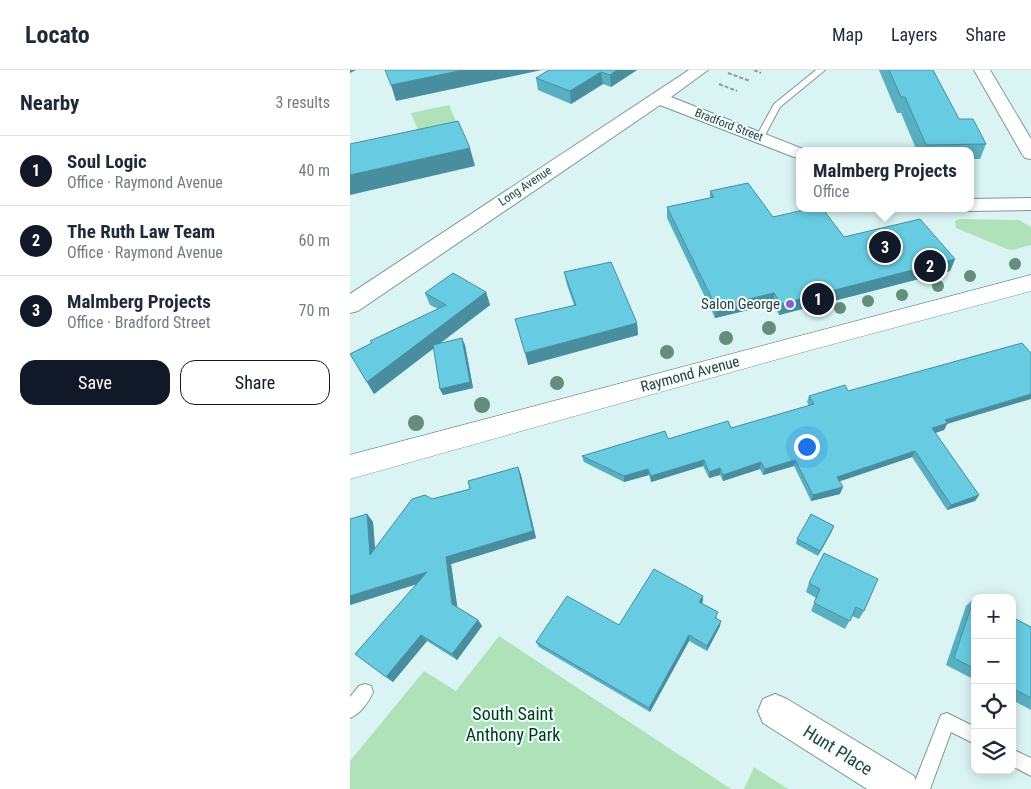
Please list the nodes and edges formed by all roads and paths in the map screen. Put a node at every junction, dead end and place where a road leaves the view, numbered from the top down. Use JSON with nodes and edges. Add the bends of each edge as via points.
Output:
{"nodes":[{"id":1,"x":754,"y":70,"type":"edge"},
{"id":2,"x":821,"y":70,"type":"edge"},
{"id":3,"x":982,"y":70,"type":"edge"},
{"id":4,"x":762,"y":72,"type":"dead end"},
{"id":5,"x":728,"y":73,"type":"dead end"},
{"id":6,"x":707,"y":76,"type":"edge"},
{"id":7,"x":750,"y":81,"type":"dead end"},
{"id":8,"x":737,"y":91,"type":"dead end"},
{"id":9,"x":658,"y":98,"type":"junction"},
{"id":10,"x":760,"y":137,"type":"junction"},
{"id":11,"x":796,"y":151,"type":"edge"},
{"id":12,"x":1031,"y":154,"type":"edge"},
{"id":13,"x":1031,"y":204,"type":"edge"},
{"id":14,"x":974,"y":205,"type":"edge"},
{"id":15,"x":1031,"y":283,"type":"edge"},
{"id":16,"x":350,"y":305,"type":"edge"},
{"id":17,"x":350,"y":467,"type":"edge"},
{"id":18,"x":365,"y":692,"type":"dead end"},
{"id":19,"x":350,"y":710,"type":"edge"},
{"id":20,"x":775,"y":711,"type":"dead end"},
{"id":21,"x":971,"y":734,"type":"edge"},
{"id":22,"x":1016,"y":759,"type":"edge"},
{"id":23,"x":1031,"y":767,"type":"edge"},
{"id":24,"x":901,"y":789,"type":"edge"},
{"id":25,"x":921,"y":789,"type":"edge"}],
"edges":[{"from":1,"to":4,"type":"path"},
{"from":2,"to":10,"type":"lane","via":[[776,106]]},
{"from":3,"to":12,"type":"street"},
{"from":5,"to":7,"type":"path"},
{"from":6,"to":8,"type":"path"},
{"from":6,"to":9,"type":"street","name":"Long Avenue"},
{"from":9,"to":10,"type":"street","name":"Bradford Street"},
{"from":9,"to":16,"type":"street","name":"Long Avenue"},
{"from":10,"to":11,"type":"street","name":"Bradford Street"},
{"from":13,"to":14,"type":"street"},
{"from":15,"to":17,"type":"street","name":"Raymond Avenue"},
{"from":18,"to":19,"type":"lane"},
{"from":20,"to":24,"type":"street","name":"Hunt Place"},
{"from":21,"to":25,"type":"lane","via":[[947,721]]},
{"from":22,"to":23,"type":"lane"}]}
